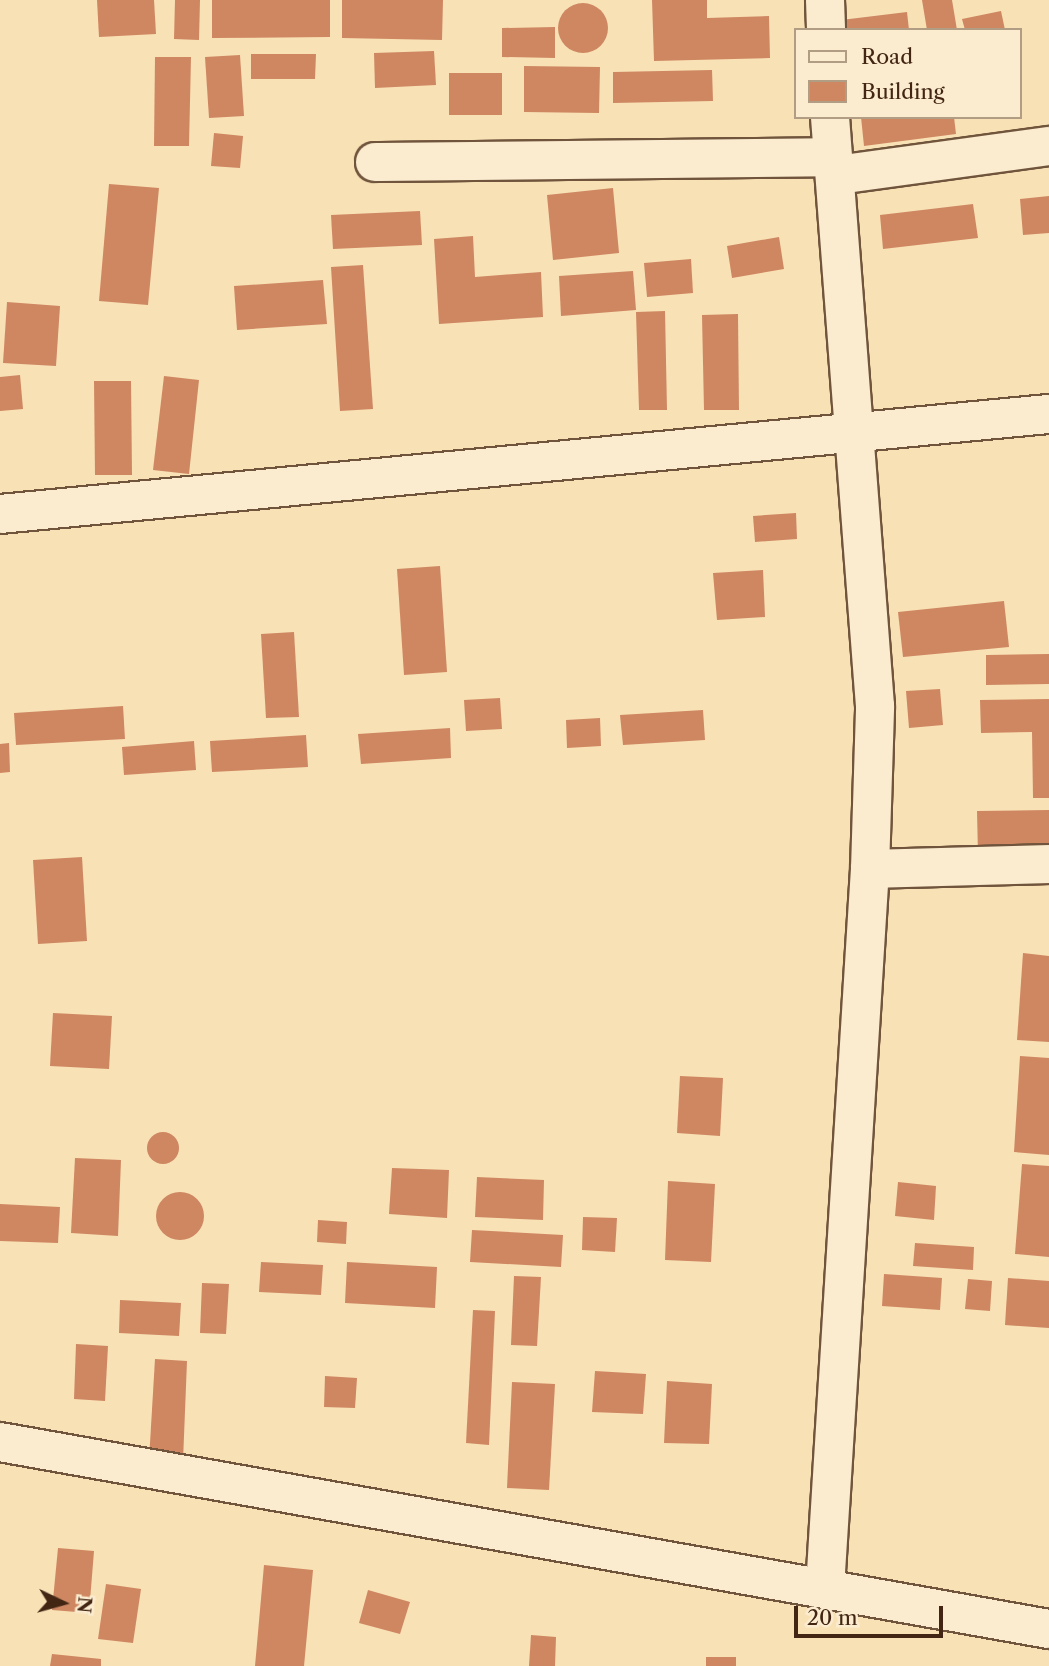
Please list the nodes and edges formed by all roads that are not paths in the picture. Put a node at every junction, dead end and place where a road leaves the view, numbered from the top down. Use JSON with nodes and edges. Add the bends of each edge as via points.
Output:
{"nodes":[{"id":1,"x":825,"y":0,"type":"edge"},
{"id":2,"x":826,"y":28,"type":"edge"},
{"id":3,"x":830,"y":119,"type":"edge"},
{"id":4,"x":1049,"y":146,"type":"edge"},
{"id":5,"x":374,"y":162,"type":"dead end"},
{"id":6,"x":834,"y":166,"type":"junction"},
{"id":7,"x":1049,"y":414,"type":"edge"},
{"id":8,"x":855,"y":432,"type":"junction"},
{"id":9,"x":0,"y":514,"type":"edge"},
{"id":10,"x":1049,"y":864,"type":"edge"},
{"id":11,"x":870,"y":869,"type":"junction"},
{"id":12,"x":0,"y":1442,"type":"edge"},
{"id":13,"x":825,"y":1588,"type":"junction"},
{"id":14,"x":1049,"y":1629,"type":"edge"}],
"edges":[{"from":1,"to":2,"type":"street"},
{"from":3,"to":6,"type":"street"},
{"from":4,"to":6,"type":"street"},
{"from":5,"to":6,"type":"street"},
{"from":6,"to":8,"type":"street"},
{"from":7,"to":8,"type":"street"},
{"from":8,"to":9,"type":"street"},
{"from":8,"to":11,"type":"street","via":[[875,706]]},
{"from":10,"to":11,"type":"street"},
{"from":11,"to":13,"type":"street"},
{"from":12,"to":13,"type":"street"},
{"from":13,"to":14,"type":"street"}]}
